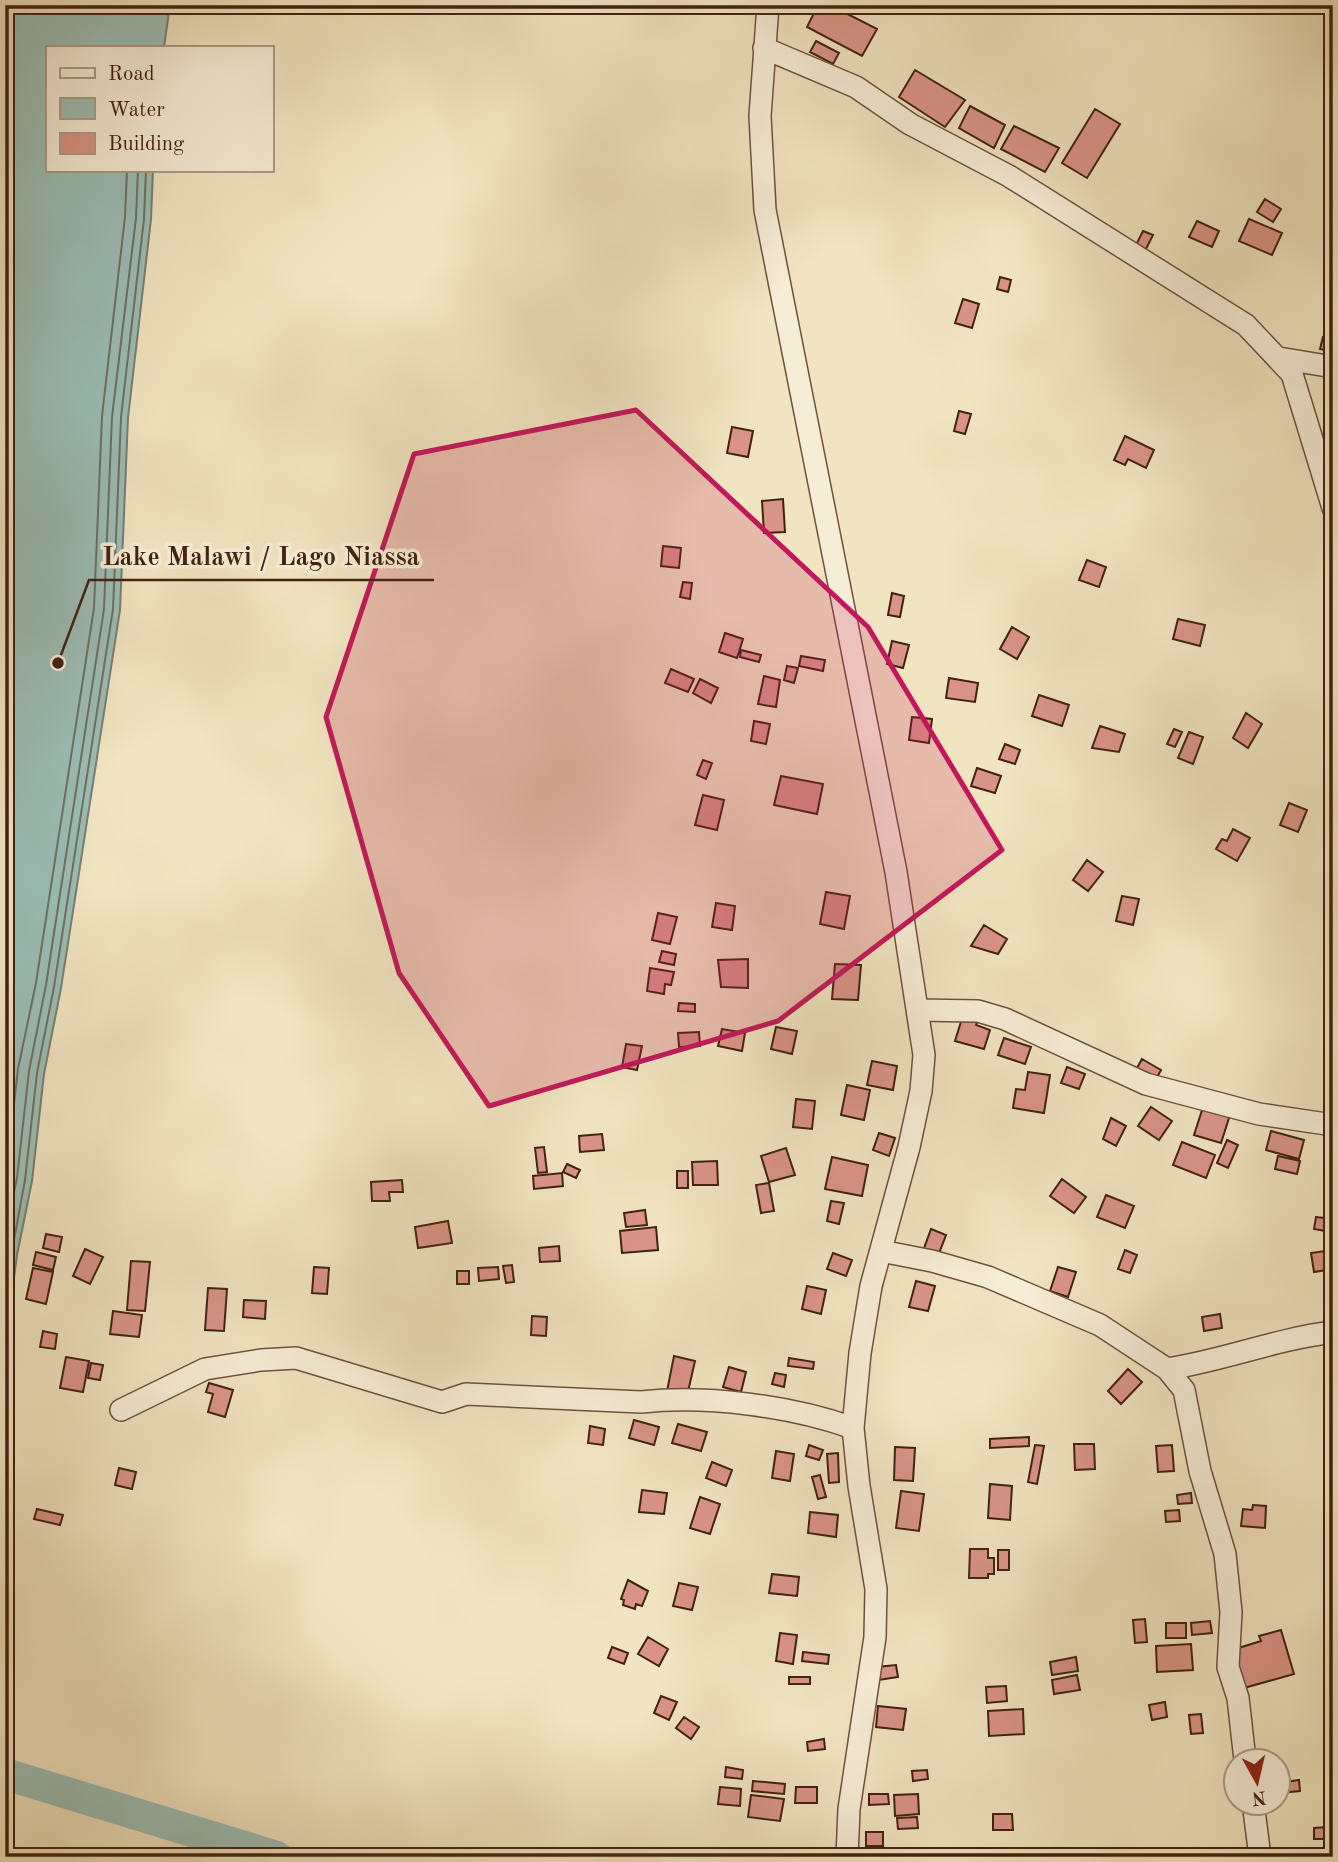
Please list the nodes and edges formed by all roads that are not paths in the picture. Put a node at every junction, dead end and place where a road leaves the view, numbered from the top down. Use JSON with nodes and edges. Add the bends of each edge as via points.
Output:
{"nodes":[{"id":1,"x":768,"y":5,"type":"edge"},
{"id":2,"x":764,"y":48,"type":"junction"},
{"id":3,"x":1279,"y":358,"type":"junction"},
{"id":4,"x":1333,"y":368,"type":"edge"},
{"id":5,"x":1333,"y":508,"type":"edge"},
{"id":6,"x":918,"y":1010,"type":"junction"},
{"id":7,"x":1333,"y":1125,"type":"edge"},
{"id":8,"x":881,"y":1251,"type":"junction"},
{"id":9,"x":1333,"y":1332,"type":"edge"},
{"id":10,"x":1167,"y":1369,"type":"junction"},
{"id":11,"x":121,"y":1410,"type":"dead end"},
{"id":12,"x":853,"y":1428,"type":"junction"},
{"id":13,"x":1243,"y":1746,"type":"edge"},
{"id":14,"x":1255,"y":1816,"type":"edge"},
{"id":15,"x":847,"y":1857,"type":"edge"},
{"id":16,"x":1260,"y":1857,"type":"edge"}],
"edges":[{"from":1,"to":2,"type":"street"},
{"from":2,"to":3,"type":"street","via":[[856,88],[910,124],[1009,176],[1246,325]]},
{"from":2,"to":6,"type":"street","via":[[760,116],[765,210],[896,872]]},
{"from":3,"to":4,"type":"street"},
{"from":3,"to":5,"type":"street","via":[[1292,374]]},
{"from":6,"to":7,"type":"street","via":[[978,1011],[1146,1084],[1259,1114]]},
{"from":6,"to":8,"type":"street","via":[[924,1055],[921,1091]]},
{"from":8,"to":10,"type":"street","via":[[988,1277],[1100,1325]]},
{"from":8,"to":12,"type":"street","via":[[860,1353]]},
{"from":9,"to":10,"type":"street","via":[[1293,1337],[1206,1363]]},
{"from":10,"to":13,"type":"street","via":[[1184,1390],[1200,1471],[1225,1554],[1231,1612],[1228,1667],[1238,1698]]},
{"from":11,"to":12,"type":"street","via":[[205,1369],[296,1358],[442,1402],[466,1394],[641,1402],[669,1399],[800,1412]]},
{"from":12,"to":15,"type":"street","via":[[876,1589],[875,1637],[849,1808]]},
{"from":14,"to":16,"type":"street"}]}
